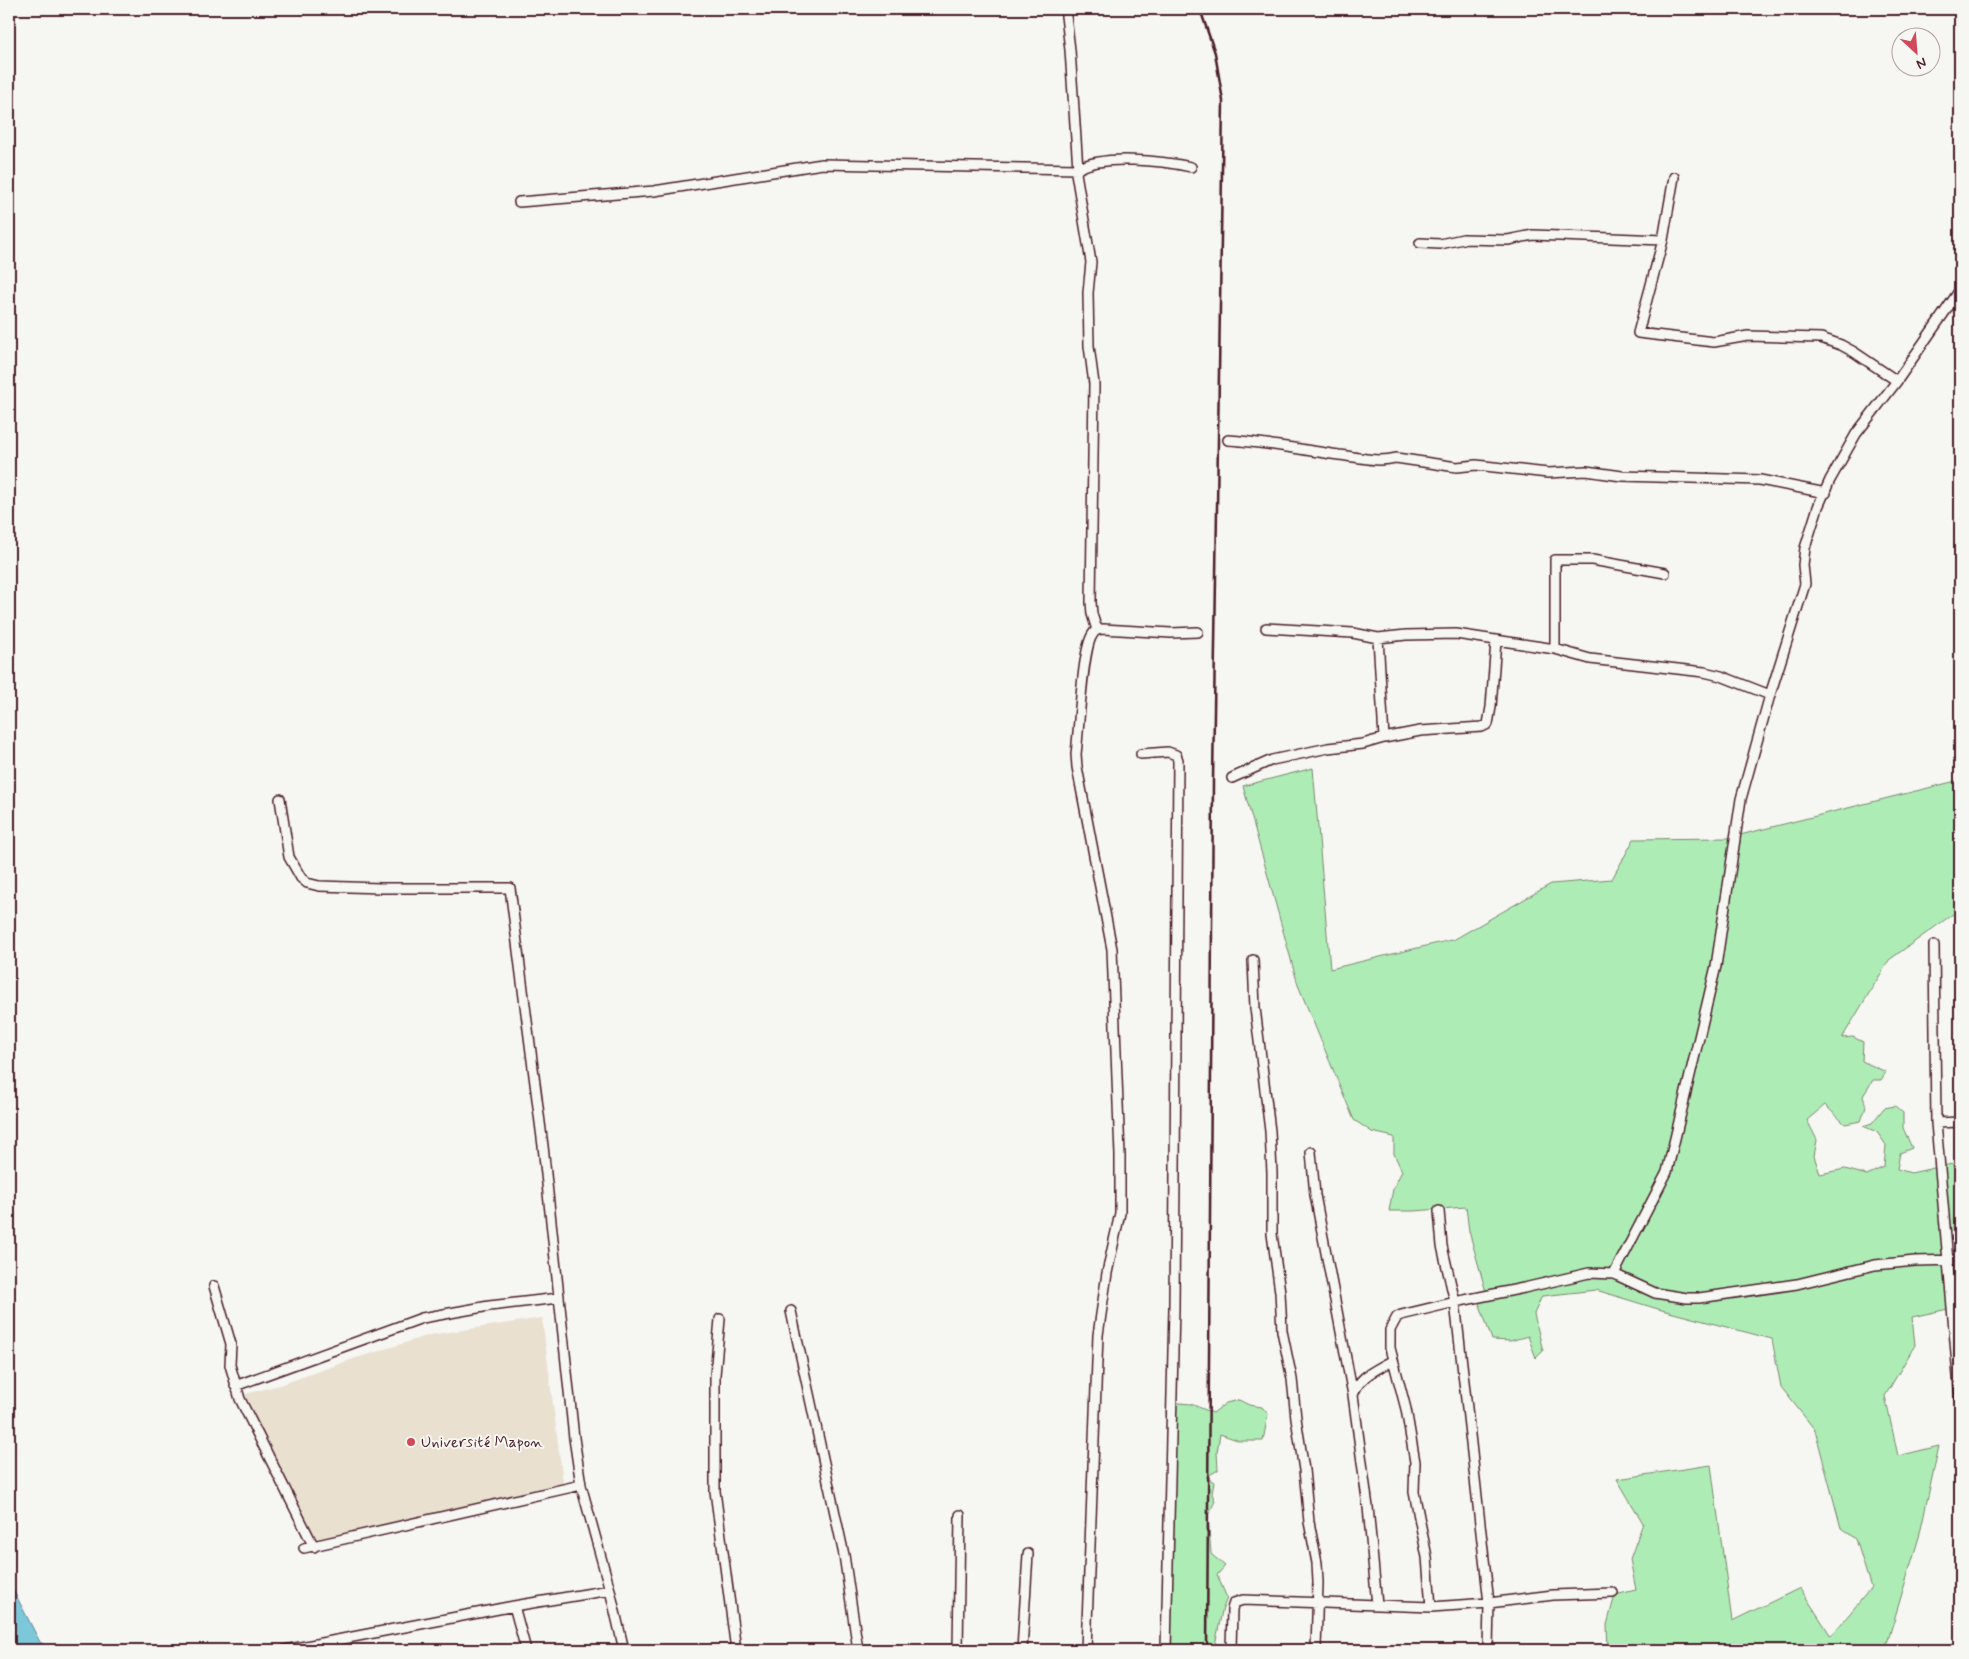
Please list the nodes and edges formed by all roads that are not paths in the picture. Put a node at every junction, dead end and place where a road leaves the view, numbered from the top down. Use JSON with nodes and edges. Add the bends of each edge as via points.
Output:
{"nodes":[{"id":1,"x":1066,"y":16,"type":"dead end"},
{"id":2,"x":1191,"y":167,"type":"dead end"},
{"id":3,"x":1078,"y":168,"type":"junction"},
{"id":4,"x":1674,"y":177,"type":"dead end"},
{"id":5,"x":519,"y":202,"type":"dead end"},
{"id":6,"x":1662,"y":240,"type":"junction"},
{"id":7,"x":1420,"y":243,"type":"dead end"},
{"id":8,"x":1960,"y":290,"type":"edge"},
{"id":9,"x":1897,"y":380,"type":"junction"},
{"id":10,"x":1228,"y":440,"type":"dead end"},
{"id":11,"x":1826,"y":493,"type":"junction"},
{"id":12,"x":1665,"y":572,"type":"dead end"},
{"id":13,"x":1266,"y":628,"type":"dead end"},
{"id":14,"x":1097,"y":630,"type":"junction"},
{"id":15,"x":1198,"y":632,"type":"dead end"},
{"id":16,"x":1378,"y":638,"type":"junction"},
{"id":17,"x":1496,"y":641,"type":"junction"},
{"id":18,"x":1555,"y":649,"type":"junction"},
{"id":19,"x":1770,"y":695,"type":"junction"},
{"id":20,"x":1384,"y":738,"type":"junction"},
{"id":21,"x":1141,"y":754,"type":"dead end"},
{"id":22,"x":1232,"y":778,"type":"dead end"},
{"id":23,"x":280,"y":799,"type":"dead end"},
{"id":24,"x":1934,"y":946,"type":"dead end"},
{"id":25,"x":1253,"y":960,"type":"dead end"},
{"id":26,"x":1960,"y":1122,"type":"edge"},
{"id":27,"x":1936,"y":1123,"type":"junction"},
{"id":28,"x":1311,"y":1152,"type":"dead end"},
{"id":29,"x":1439,"y":1211,"type":"dead end"},
{"id":30,"x":1960,"y":1260,"type":"edge"},
{"id":31,"x":1948,"y":1261,"type":"junction"},
{"id":32,"x":1614,"y":1274,"type":"junction"},
{"id":33,"x":214,"y":1286,"type":"dead end"},
{"id":34,"x":559,"y":1298,"type":"junction"},
{"id":35,"x":1455,"y":1302,"type":"junction"},
{"id":36,"x":791,"y":1311,"type":"dead end"},
{"id":37,"x":720,"y":1319,"type":"dead end"},
{"id":38,"x":1393,"y":1360,"type":"junction"},
{"id":39,"x":235,"y":1386,"type":"junction"},
{"id":40,"x":1353,"y":1395,"type":"junction"},
{"id":41,"x":1960,"y":1399,"type":"edge"},
{"id":42,"x":581,"y":1485,"type":"junction"},
{"id":43,"x":960,"y":1515,"type":"dead end"},
{"id":44,"x":314,"y":1546,"type":"junction"},
{"id":45,"x":304,"y":1548,"type":"dead end"},
{"id":46,"x":1028,"y":1554,"type":"dead end"},
{"id":47,"x":610,"y":1590,"type":"junction"},
{"id":48,"x":1613,"y":1593,"type":"dead end"},
{"id":49,"x":1318,"y":1602,"type":"junction"},
{"id":50,"x":1489,"y":1603,"type":"junction"},
{"id":51,"x":1376,"y":1605,"type":"junction"},
{"id":52,"x":514,"y":1606,"type":"junction"},
{"id":53,"x":1431,"y":1607,"type":"junction"},
{"id":54,"x":287,"y":1650,"type":"edge"},
{"id":55,"x":526,"y":1650,"type":"edge"},
{"id":56,"x":624,"y":1650,"type":"edge"},
{"id":57,"x":736,"y":1650,"type":"edge"},
{"id":58,"x":858,"y":1650,"type":"edge"},
{"id":59,"x":958,"y":1650,"type":"edge"},
{"id":60,"x":1022,"y":1650,"type":"edge"},
{"id":61,"x":1086,"y":1650,"type":"edge"},
{"id":62,"x":1166,"y":1650,"type":"edge"},
{"id":63,"x":1231,"y":1650,"type":"edge"},
{"id":64,"x":1316,"y":1650,"type":"edge"},
{"id":65,"x":1488,"y":1650,"type":"edge"}],
"edges":[{"from":1,"to":3,"type":"street"},
{"from":2,"to":3,"type":"street","via":[[1127,160]]},
{"from":3,"to":5,"type":"street","via":[[822,164],[654,191]]},
{"from":3,"to":14,"type":"street","via":[[1076,173],[1091,262],[1088,293],[1094,384],[1091,602]]},
{"from":4,"to":6,"type":"street"},
{"from":6,"to":7,"type":"street","via":[[1533,235],[1508,240],[1463,239],[1440,244]]},
{"from":6,"to":9,"type":"street","via":[[1638,333],[1714,342],[1748,336],[1822,338],[1854,352]]},
{"from":8,"to":9,"type":"street"},
{"from":9,"to":11,"type":"street","via":[[1856,434]]},
{"from":10,"to":11,"type":"street","via":[[1263,442],[1361,459],[1396,458],[1457,467],[1476,465],[1548,473],[1586,471],[1622,476],[1760,480]]},
{"from":11,"to":19,"type":"street","via":[[1805,548],[1805,584]]},
{"from":12,"to":18,"type":"street","via":[[1599,560],[1555,560]]},
{"from":13,"to":16,"type":"street","via":[[1353,633]]},
{"from":14,"to":15,"type":"street"},
{"from":14,"to":61,"type":"street","via":[[1090,639],[1085,660],[1076,754],[1112,948],[1120,1213],[1098,1335]]},
{"from":16,"to":17,"type":"street","via":[[1456,634]]},
{"from":16,"to":20,"type":"street"},
{"from":17,"to":18,"type":"street"},
{"from":17,"to":20,"type":"street","via":[[1488,724],[1482,728]]},
{"from":18,"to":19,"type":"street","via":[[1590,659],[1704,672]]},
{"from":19,"to":32,"type":"street","via":[[1741,799],[1716,966],[1667,1172]]},
{"from":20,"to":22,"type":"street","via":[[1272,760]]},
{"from":21,"to":62,"type":"street","via":[[1168,752],[1176,754],[1178,760],[1174,1308]]},
{"from":23,"to":34,"type":"street","via":[[289,858],[307,883],[380,888],[510,888]]},
{"from":24,"to":27,"type":"street"},
{"from":25,"to":49,"type":"street","via":[[1255,1008],[1270,1131],[1272,1234],[1282,1331],[1292,1380],[1317,1563]]},
{"from":26,"to":27,"type":"street"},
{"from":27,"to":31,"type":"street"},
{"from":28,"to":40,"type":"street","via":[[1315,1195]]},
{"from":29,"to":35,"type":"street","via":[[1442,1246]]},
{"from":30,"to":31,"type":"street"},
{"from":31,"to":32,"type":"street","via":[[1875,1265],[1798,1284],[1699,1298],[1655,1294]]},
{"from":31,"to":41,"type":"street"},
{"from":32,"to":35,"type":"street","via":[[1589,1272]]},
{"from":33,"to":39,"type":"street","via":[[231,1344],[230,1365]]},
{"from":34,"to":39,"type":"street","via":[[422,1318]]},
{"from":34,"to":42,"type":"street"},
{"from":35,"to":38,"type":"street","via":[[1397,1317],[1390,1333]]},
{"from":35,"to":50,"type":"street"},
{"from":36,"to":58,"type":"street","via":[[844,1555]]},
{"from":37,"to":57,"type":"street","via":[[715,1375],[715,1491]]},
{"from":38,"to":40,"type":"street","via":[[1362,1379]]},
{"from":38,"to":53,"type":"street","via":[[1415,1462],[1414,1492],[1427,1557]]},
{"from":39,"to":44,"type":"street"},
{"from":40,"to":51,"type":"street","via":[[1368,1507]]},
{"from":42,"to":44,"type":"street"},
{"from":42,"to":47,"type":"street"},
{"from":43,"to":59,"type":"street"},
{"from":44,"to":45,"type":"street"},
{"from":46,"to":60,"type":"street"},
{"from":47,"to":52,"type":"street"},
{"from":47,"to":56,"type":"street"},
{"from":48,"to":50,"type":"street","via":[[1553,1595]]},
{"from":49,"to":51,"type":"street"},
{"from":49,"to":63,"type":"street","via":[[1243,1600],[1234,1603]]},
{"from":49,"to":64,"type":"street"},
{"from":50,"to":53,"type":"street"},
{"from":50,"to":65,"type":"street"},
{"from":51,"to":53,"type":"street"},
{"from":52,"to":54,"type":"street"},
{"from":52,"to":55,"type":"street"}]}
